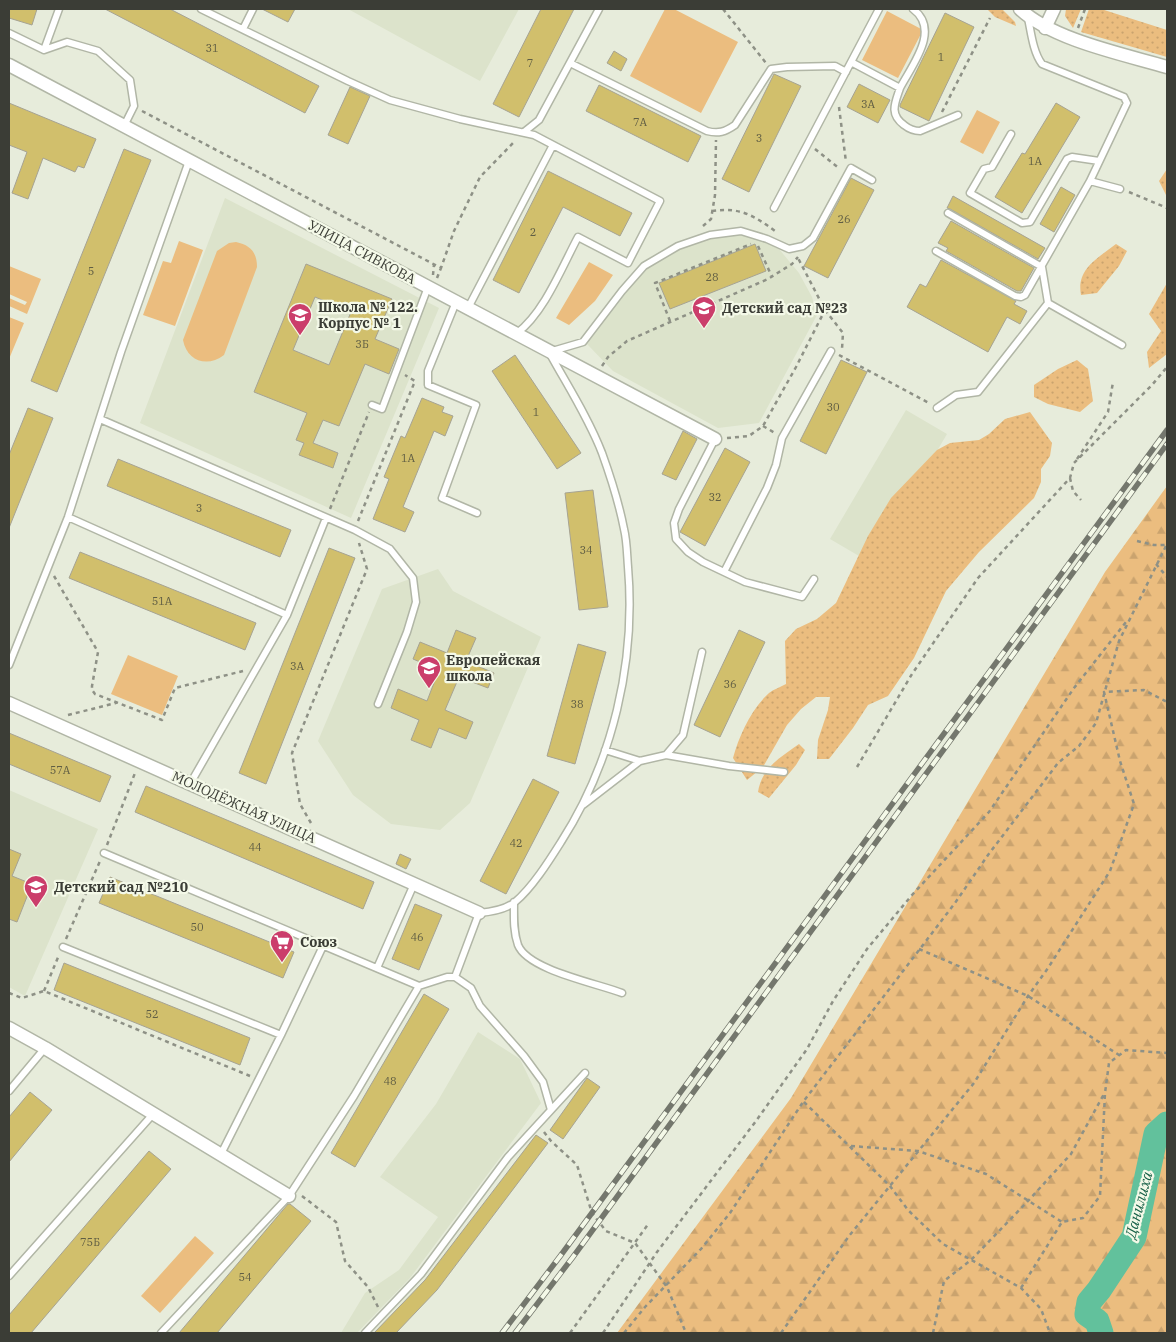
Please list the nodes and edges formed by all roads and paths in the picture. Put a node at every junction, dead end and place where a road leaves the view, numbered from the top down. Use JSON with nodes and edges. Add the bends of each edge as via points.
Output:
{"nodes":[{"id":1,"x":59,"y":9,"type":"edge"},
{"id":2,"x":201,"y":9,"type":"edge"},
{"id":3,"x":253,"y":9,"type":"edge"},
{"id":4,"x":599,"y":9,"type":"edge"},
{"id":5,"x":723,"y":9,"type":"edge"},
{"id":6,"x":879,"y":9,"type":"edge"},
{"id":7,"x":913,"y":9,"type":"edge"},
{"id":8,"x":1054,"y":9,"type":"edge"},
{"id":9,"x":1085,"y":9,"type":"edge"},
{"id":10,"x":1024,"y":13,"type":"edge"},
{"id":11,"x":990,"y":18,"type":"dead end"},
{"id":12,"x":1045,"y":28,"type":"junction"},
{"id":13,"x":243,"y":29,"type":"junction"},
{"id":14,"x":1077,"y":30,"type":"dead end"},
{"id":15,"x":9,"y":33,"type":"edge"},
{"id":16,"x":44,"y":50,"type":"junction"},
{"id":17,"x":851,"y":62,"type":"junction"},
{"id":18,"x":570,"y":63,"type":"junction"},
{"id":19,"x":9,"y":65,"type":"edge"},
{"id":20,"x":1167,"y":67,"type":"edge"},
{"id":21,"x":771,"y":69,"type":"junction"},
{"id":22,"x":846,"y":72,"type":"junction"},
{"id":23,"x":900,"y":88,"type":"junction"},
{"id":24,"x":837,"y":89,"type":"junction"},
{"id":25,"x":134,"y":106,"type":"junction"},
{"id":26,"x":958,"y":115,"type":"dead end"},
{"id":27,"x":936,"y":124,"type":"junction"},
{"id":28,"x":124,"y":126,"type":"junction"},
{"id":29,"x":524,"y":132,"type":"junction"},
{"id":30,"x":716,"y":133,"type":"junction"},
{"id":31,"x":1011,"y":134,"type":"dead end"},
{"id":32,"x":553,"y":145,"type":"junction"},
{"id":33,"x":822,"y":156,"type":"dead end"},
{"id":34,"x":189,"y":161,"type":"junction"},
{"id":35,"x":1099,"y":161,"type":"junction"},
{"id":36,"x":847,"y":174,"type":"junction"},
{"id":37,"x":872,"y":180,"type":"dead end"},
{"id":38,"x":1090,"y":181,"type":"junction"},
{"id":39,"x":1120,"y":189,"type":"joint"},
{"id":40,"x":774,"y":208,"type":"dead end"},
{"id":41,"x":1167,"y":208,"type":"edge"},
{"id":42,"x":712,"y":211,"type":"junction"},
{"id":43,"x":948,"y":213,"type":"dead end"},
{"id":44,"x":813,"y":238,"type":"junction"},
{"id":45,"x":688,"y":242,"type":"junction"},
{"id":46,"x":786,"y":248,"type":"junction"},
{"id":47,"x":936,"y":251,"type":"dead end"},
{"id":48,"x":798,"y":257,"type":"junction"},
{"id":49,"x":1042,"y":267,"type":"junction"},
{"id":50,"x":772,"y":277,"type":"junction"},
{"id":51,"x":428,"y":287,"type":"junction"},
{"id":52,"x":456,"y":302,"type":"junction"},
{"id":53,"x":1048,"y":303,"type":"junction"},
{"id":54,"x":468,"y":308,"type":"junction"},
{"id":55,"x":825,"y":310,"type":"junction"},
{"id":56,"x":670,"y":321,"type":"junction"},
{"id":57,"x":516,"y":334,"type":"junction"},
{"id":58,"x":1122,"y":345,"type":"dead end"},
{"id":59,"x":831,"y":351,"type":"joint"},
{"id":60,"x":549,"y":352,"type":"junction"},
{"id":61,"x":841,"y":356,"type":"junction"},
{"id":62,"x":605,"y":362,"type":"dead end"},
{"id":63,"x":1167,"y":367,"type":"edge"},
{"id":64,"x":397,"y":370,"type":"junction"},
{"id":65,"x":1113,"y":382,"type":"dead end"},
{"id":66,"x":372,"y":405,"type":"joint"},
{"id":67,"x":937,"y":408,"type":"joint"},
{"id":68,"x":100,"y":420,"type":"junction"},
{"id":69,"x":715,"y":439,"type":"junction"},
{"id":70,"x":1074,"y":463,"type":"junction"},
{"id":71,"x":1070,"y":478,"type":"junction"},
{"id":72,"x":1080,"y":500,"type":"dead end"},
{"id":73,"x":477,"y":513,"type":"dead end"},
{"id":74,"x":68,"y":517,"type":"junction"},
{"id":75,"x":326,"y":518,"type":"junction"},
{"id":76,"x":355,"y":530,"type":"junction"},
{"id":77,"x":1137,"y":541,"type":"dead end"},
{"id":78,"x":1167,"y":545,"type":"edge"},
{"id":79,"x":1156,"y":564,"type":"junction"},
{"id":80,"x":48,"y":566,"type":"junction"},
{"id":81,"x":724,"y":572,"type":"junction"},
{"id":82,"x":1167,"y":577,"type":"edge"},
{"id":83,"x":814,"y":579,"type":"dead end"},
{"id":84,"x":286,"y":615,"type":"junction"},
{"id":85,"x":1129,"y":619,"type":"junction"},
{"id":86,"x":702,"y":652,"type":"dead end"},
{"id":87,"x":9,"y":665,"type":"edge"},
{"id":88,"x":256,"y":668,"type":"junction"},
{"id":89,"x":1104,"y":692,"type":"junction"},
{"id":90,"x":117,"y":702,"type":"junction"},
{"id":91,"x":1167,"y":702,"type":"edge"},
{"id":92,"x":9,"y":703,"type":"edge"},
{"id":93,"x":378,"y":704,"type":"dead end"},
{"id":94,"x":49,"y":720,"type":"junction"},
{"id":95,"x":605,"y":750,"type":"junction"},
{"id":96,"x":666,"y":755,"type":"junction"},
{"id":97,"x":140,"y":761,"type":"junction"},
{"id":98,"x":640,"y":761,"type":"junction"},
{"id":99,"x":858,"y":767,"type":"dead end"},
{"id":100,"x":784,"y":772,"type":"dead end"},
{"id":101,"x":190,"y":784,"type":"junction"},
{"id":102,"x":582,"y":805,"type":"junction"},
{"id":103,"x":324,"y":843,"type":"junction"},
{"id":104,"x":104,"y":853,"type":"junction"},
{"id":105,"x":414,"y":884,"type":"junction"},
{"id":106,"x":514,"y":902,"type":"junction"},
{"id":107,"x":479,"y":913,"type":"junction"},
{"id":108,"x":324,"y":946,"type":"junction"},
{"id":109,"x":63,"y":947,"type":"junction"},
{"id":110,"x":919,"y":950,"type":"junction"},
{"id":111,"x":377,"y":968,"type":"junction"},
{"id":112,"x":455,"y":977,"type":"junction"},
{"id":113,"x":419,"y":986,"type":"junction"},
{"id":114,"x":44,"y":991,"type":"junction"},
{"id":115,"x":9,"y":993,"type":"edge"},
{"id":116,"x":622,"y":993,"type":"dead end"},
{"id":117,"x":1028,"y":996,"type":"junction"},
{"id":118,"x":9,"y":1028,"type":"edge"},
{"id":119,"x":281,"y":1035,"type":"junction"},
{"id":120,"x":45,"y":1048,"type":"junction"},
{"id":121,"x":1167,"y":1053,"type":"edge"},
{"id":122,"x":1119,"y":1056,"type":"junction"},
{"id":123,"x":585,"y":1074,"type":"dead end"},
{"id":124,"x":259,"y":1080,"type":"junction"},
{"id":125,"x":9,"y":1091,"type":"edge"},
{"id":126,"x":1105,"y":1093,"type":"junction"},
{"id":127,"x":803,"y":1102,"type":"junction"},
{"id":128,"x":551,"y":1110,"type":"junction"},
{"id":129,"x":154,"y":1114,"type":"junction"},
{"id":130,"x":538,"y":1123,"type":"junction"},
{"id":131,"x":849,"y":1146,"type":"junction"},
{"id":132,"x":918,"y":1151,"type":"junction"},
{"id":133,"x":221,"y":1154,"type":"junction"},
{"id":134,"x":890,"y":1186,"type":"junction"},
{"id":135,"x":291,"y":1192,"type":"junction"},
{"id":136,"x":1028,"y":1201,"type":"junction"},
{"id":137,"x":1062,"y":1222,"type":"junction"},
{"id":138,"x":649,"y":1224,"type":"dead end"},
{"id":139,"x":635,"y":1243,"type":"junction"},
{"id":140,"x":971,"y":1260,"type":"junction"},
{"id":141,"x":649,"y":1264,"type":"junction"},
{"id":142,"x":9,"y":1276,"type":"edge"},
{"id":143,"x":667,"y":1286,"type":"junction"},
{"id":144,"x":1021,"y":1288,"type":"junction"},
{"id":145,"x":382,"y":1315,"type":"junction"},
{"id":146,"x":162,"y":1333,"type":"edge"},
{"id":147,"x":365,"y":1333,"type":"edge"},
{"id":148,"x":570,"y":1333,"type":"edge"},
{"id":149,"x":603,"y":1333,"type":"edge"},
{"id":150,"x":624,"y":1333,"type":"edge"},
{"id":151,"x":686,"y":1333,"type":"edge"},
{"id":152,"x":781,"y":1333,"type":"edge"},
{"id":153,"x":933,"y":1333,"type":"edge"},
{"id":154,"x":1050,"y":1333,"type":"edge"}],
"edges":[{"from":1,"to":16,"type":"lane"},
{"from":2,"to":13,"type":"lane"},
{"from":3,"to":13,"type":"lane"},
{"from":4,"to":18,"type":"lane"},
{"from":5,"to":21,"type":"path"},
{"from":6,"to":17,"type":"lane"},
{"from":7,"to":23,"type":"lane","via":[[926,26],[925,39]]},
{"from":8,"to":12,"type":"street"},
{"from":9,"to":14,"type":"path"},
{"from":10,"to":12,"type":"street"},
{"from":10,"to":35,"type":"lane","via":[[1042,64],[1127,100]]},
{"from":11,"to":27,"type":"path"},
{"from":12,"to":20,"type":"street"},
{"from":13,"to":29,"type":"lane","via":[[390,100]]},
{"from":15,"to":16,"type":"lane"},
{"from":16,"to":25,"type":"lane","via":[[67,42],[98,51],[130,80]]},
{"from":17,"to":22,"type":"lane"},
{"from":17,"to":23,"type":"lane"},
{"from":18,"to":29,"type":"lane","via":[[538,120]]},
{"from":18,"to":30,"type":"lane"},
{"from":19,"to":28,"type":"street","name":"УЛИЦА СИВКОВА"},
{"from":21,"to":22,"type":"lane","via":[[835,66]]},
{"from":21,"to":30,"type":"lane","via":[[734,125]]},
{"from":22,"to":24,"type":"lane"},
{"from":23,"to":27,"type":"lane","via":[[894,107],[898,120],[914,131]]},
{"from":24,"to":36,"type":"path"},
{"from":24,"to":40,"type":"lane"},
{"from":25,"to":28,"type":"lane"},
{"from":25,"to":29,"type":"path","via":[[441,268],[454,231],[480,177]]},
{"from":26,"to":27,"type":"lane"},
{"from":28,"to":34,"type":"street","name":"УЛИЦА СИВКОВА"},
{"from":29,"to":32,"type":"lane"},
{"from":30,"to":42,"type":"path"},
{"from":31,"to":35,"type":"lane","via":[[992,167],[984,169],[970,193],[1022,223],[1030,222],[1067,159]]},
{"from":32,"to":54,"type":"lane"},
{"from":32,"to":57,"type":"lane","via":[[660,201],[628,263],[578,237],[538,311]]},
{"from":33,"to":36,"type":"path"},
{"from":34,"to":51,"type":"street","name":"УЛИЦА СИВКОВА"},
{"from":34,"to":68,"type":"lane"},
{"from":35,"to":38,"type":"lane"},
{"from":36,"to":37,"type":"lane","via":[[851,168]]},
{"from":36,"to":44,"type":"lane"},
{"from":38,"to":39,"type":"lane"},
{"from":38,"to":49,"type":"lane"},
{"from":39,"to":41,"type":"path"},
{"from":42,"to":45,"type":"path","via":[[711,219]]},
{"from":42,"to":46,"type":"path","via":[[728,208],[753,216],[781,235]]},
{"from":43,"to":49,"type":"lane"},
{"from":44,"to":46,"type":"lane","via":[[799,248]]},
{"from":44,"to":48,"type":"path"},
{"from":45,"to":46,"type":"lane","via":[[722,233],[741,232]]},
{"from":45,"to":60,"type":"lane","via":[[644,266],[583,342]]},
{"from":47,"to":49,"type":"lane","via":[[1020,297],[1025,295]]},
{"from":48,"to":50,"type":"path"},
{"from":48,"to":55,"type":"path"},
{"from":49,"to":53,"type":"lane"},
{"from":50,"to":56,"type":"path"},
{"from":50,"to":56,"type":"path","via":[[756,242],[656,282]]},
{"from":51,"to":52,"type":"street","name":"УЛИЦА СИВКОВА"},
{"from":51,"to":64,"type":"lane"},
{"from":52,"to":54,"type":"street","name":"УЛИЦА СИВКОВА"},
{"from":52,"to":73,"type":"lane","via":[[428,371],[428,385],[476,405],[442,498]]},
{"from":53,"to":58,"type":"lane"},
{"from":53,"to":67,"type":"lane","via":[[978,392],[956,395]]},
{"from":54,"to":57,"type":"street","name":"УЛИЦА СИВКОВА"},
{"from":55,"to":61,"type":"path","via":[[843,333]]},
{"from":55,"to":69,"type":"path","via":[[763,426],[749,436]]},
{"from":56,"to":62,"type":"path","via":[[627,342]]},
{"from":57,"to":60,"type":"street","name":"УЛИЦА СИВКОВА"},
{"from":59,"to":61,"type":"path"},
{"from":59,"to":81,"type":"lane","via":[[782,438],[767,488]]},
{"from":60,"to":69,"type":"street","name":"УЛИЦА СИВКОВА"},
{"from":60,"to":95,"type":"lane","via":[[601,452],[625,531],[630,586],[629,640],[617,711]]},
{"from":61,"to":67,"type":"path"},
{"from":63,"to":70,"type":"path"},
{"from":64,"to":66,"type":"lane","via":[[382,409]]},
{"from":64,"to":76,"type":"path","via":[[415,381]]},
{"from":65,"to":70,"type":"path","via":[[1108,412]]},
{"from":66,"to":75,"type":"path"},
{"from":68,"to":74,"type":"lane"},
{"from":68,"to":75,"type":"lane"},
{"from":69,"to":81,"type":"lane","via":[[674,523],[676,539],[688,552]]},
{"from":70,"to":71,"type":"path"},
{"from":71,"to":72,"type":"path","via":[[1073,491]]},
{"from":71,"to":99,"type":"path","via":[[978,578],[912,674]]},
{"from":74,"to":80,"type":"lane"},
{"from":74,"to":84,"type":"lane"},
{"from":75,"to":76,"type":"lane"},
{"from":75,"to":84,"type":"lane"},
{"from":76,"to":93,"type":"lane","via":[[390,549],[413,578],[416,602]]},
{"from":76,"to":103,"type":"path","via":[[367,569],[292,754],[300,804]]},
{"from":77,"to":78,"type":"path"},
{"from":78,"to":79,"type":"path"},
{"from":79,"to":82,"type":"path"},
{"from":79,"to":85,"type":"path"},
{"from":80,"to":87,"type":"lane"},
{"from":80,"to":90,"type":"path","via":[[98,652],[92,690]]},
{"from":81,"to":83,"type":"lane","via":[[745,582],[802,598]]},
{"from":84,"to":88,"type":"lane"},
{"from":85,"to":89,"type":"path"},
{"from":85,"to":141,"type":"path","via":[[1074,688],[989,812],[867,949],[802,1057]]},
{"from":86,"to":96,"type":"lane","via":[[683,735]]},
{"from":88,"to":90,"type":"path","via":[[175,688],[162,720]]},
{"from":88,"to":101,"type":"lane"},
{"from":89,"to":91,"type":"path","via":[[1144,690]]},
{"from":89,"to":110,"type":"path","via":[[1096,723],[1079,746],[1058,763]]},
{"from":89,"to":117,"type":"path","via":[[1134,804],[1110,871]]},
{"from":90,"to":94,"type":"path"},
{"from":92,"to":94,"type":"street","name":"МОЛОДЁЖНАЯ УЛИЦА"},
{"from":94,"to":97,"type":"street","name":"МОЛОДЁЖНАЯ УЛИЦА"},
{"from":95,"to":98,"type":"lane"},
{"from":95,"to":102,"type":"lane"},
{"from":96,"to":98,"type":"lane"},
{"from":96,"to":100,"type":"lane"},
{"from":97,"to":101,"type":"street","name":"МОЛОДЁЖНАЯ УЛИЦА"},
{"from":97,"to":104,"type":"path"},
{"from":98,"to":102,"type":"lane"},
{"from":101,"to":103,"type":"street","name":"МОЛОДЁЖНАЯ УЛИЦА"},
{"from":102,"to":106,"type":"lane","via":[[549,861]]},
{"from":103,"to":105,"type":"street","name":"МОЛОДЁЖНАЯ УЛИЦА"},
{"from":104,"to":108,"type":"lane"},
{"from":104,"to":109,"type":"path"},
{"from":105,"to":107,"type":"street","name":"МОЛОДЁЖНАЯ УЛИЦА"},
{"from":105,"to":111,"type":"lane"},
{"from":106,"to":107,"type":"lane","via":[[502,909]]},
{"from":106,"to":116,"type":"lane","via":[[516,936],[526,957],[540,966]]},
{"from":107,"to":112,"type":"lane"},
{"from":108,"to":111,"type":"lane"},
{"from":108,"to":119,"type":"lane"},
{"from":109,"to":114,"type":"path"},
{"from":109,"to":119,"type":"lane"},
{"from":110,"to":117,"type":"path"},
{"from":110,"to":127,"type":"path"},
{"from":111,"to":113,"type":"lane"},
{"from":112,"to":113,"type":"lane"},
{"from":112,"to":128,"type":"lane","via":[[471,988],[480,1006],[538,1075]]},
{"from":113,"to":135,"type":"lane","via":[[354,1096]]},
{"from":114,"to":115,"type":"path","via":[[22,998]]},
{"from":114,"to":124,"type":"path"},
{"from":117,"to":122,"type":"path"},
{"from":117,"to":132,"type":"path","via":[[974,1083]]},
{"from":118,"to":120,"type":"street"},
{"from":119,"to":124,"type":"lane"},
{"from":120,"to":125,"type":"lane"},
{"from":120,"to":129,"type":"street"},
{"from":121,"to":122,"type":"path","via":[[1126,1050]]},
{"from":122,"to":126,"type":"path","via":[[1109,1063]]},
{"from":123,"to":128,"type":"lane"},
{"from":124,"to":133,"type":"lane"},
{"from":126,"to":136,"type":"path","via":[[1071,1154]]},
{"from":126,"to":137,"type":"path","via":[[1100,1196],[1083,1218]]},
{"from":127,"to":131,"type":"path"},
{"from":127,"to":143,"type":"path","via":[[730,1213]]},
{"from":128,"to":130,"type":"lane"},
{"from":129,"to":133,"type":"street"},
{"from":129,"to":142,"type":"lane"},
{"from":130,"to":139,"type":"path","via":[[551,1141],[577,1165],[592,1213],[606,1231]]},
{"from":130,"to":145,"type":"lane","via":[[508,1157],[421,1274]]},
{"from":131,"to":132,"type":"path"},
{"from":131,"to":134,"type":"path"},
{"from":132,"to":134,"type":"path"},
{"from":132,"to":136,"type":"path","via":[[986,1174]]},
{"from":133,"to":135,"type":"street"},
{"from":134,"to":140,"type":"path","via":[[908,1210],[943,1244]]},
{"from":134,"to":152,"type":"path","via":[[849,1236]]},
{"from":135,"to":145,"type":"path","via":[[336,1222],[345,1261],[368,1287]]},
{"from":135,"to":146,"type":"lane"},
{"from":136,"to":137,"type":"path"},
{"from":136,"to":140,"type":"path"},
{"from":137,"to":144,"type":"path"},
{"from":138,"to":139,"type":"path"},
{"from":139,"to":141,"type":"path"},
{"from":139,"to":148,"type":"path"},
{"from":140,"to":144,"type":"path"},
{"from":140,"to":153,"type":"path","via":[[944,1281]]},
{"from":141,"to":143,"type":"path"},
{"from":141,"to":149,"type":"path"},
{"from":143,"to":150,"type":"path"},
{"from":143,"to":151,"type":"path"},
{"from":144,"to":154,"type":"path","via":[[1042,1309]]},
{"from":145,"to":147,"type":"lane"}]}
